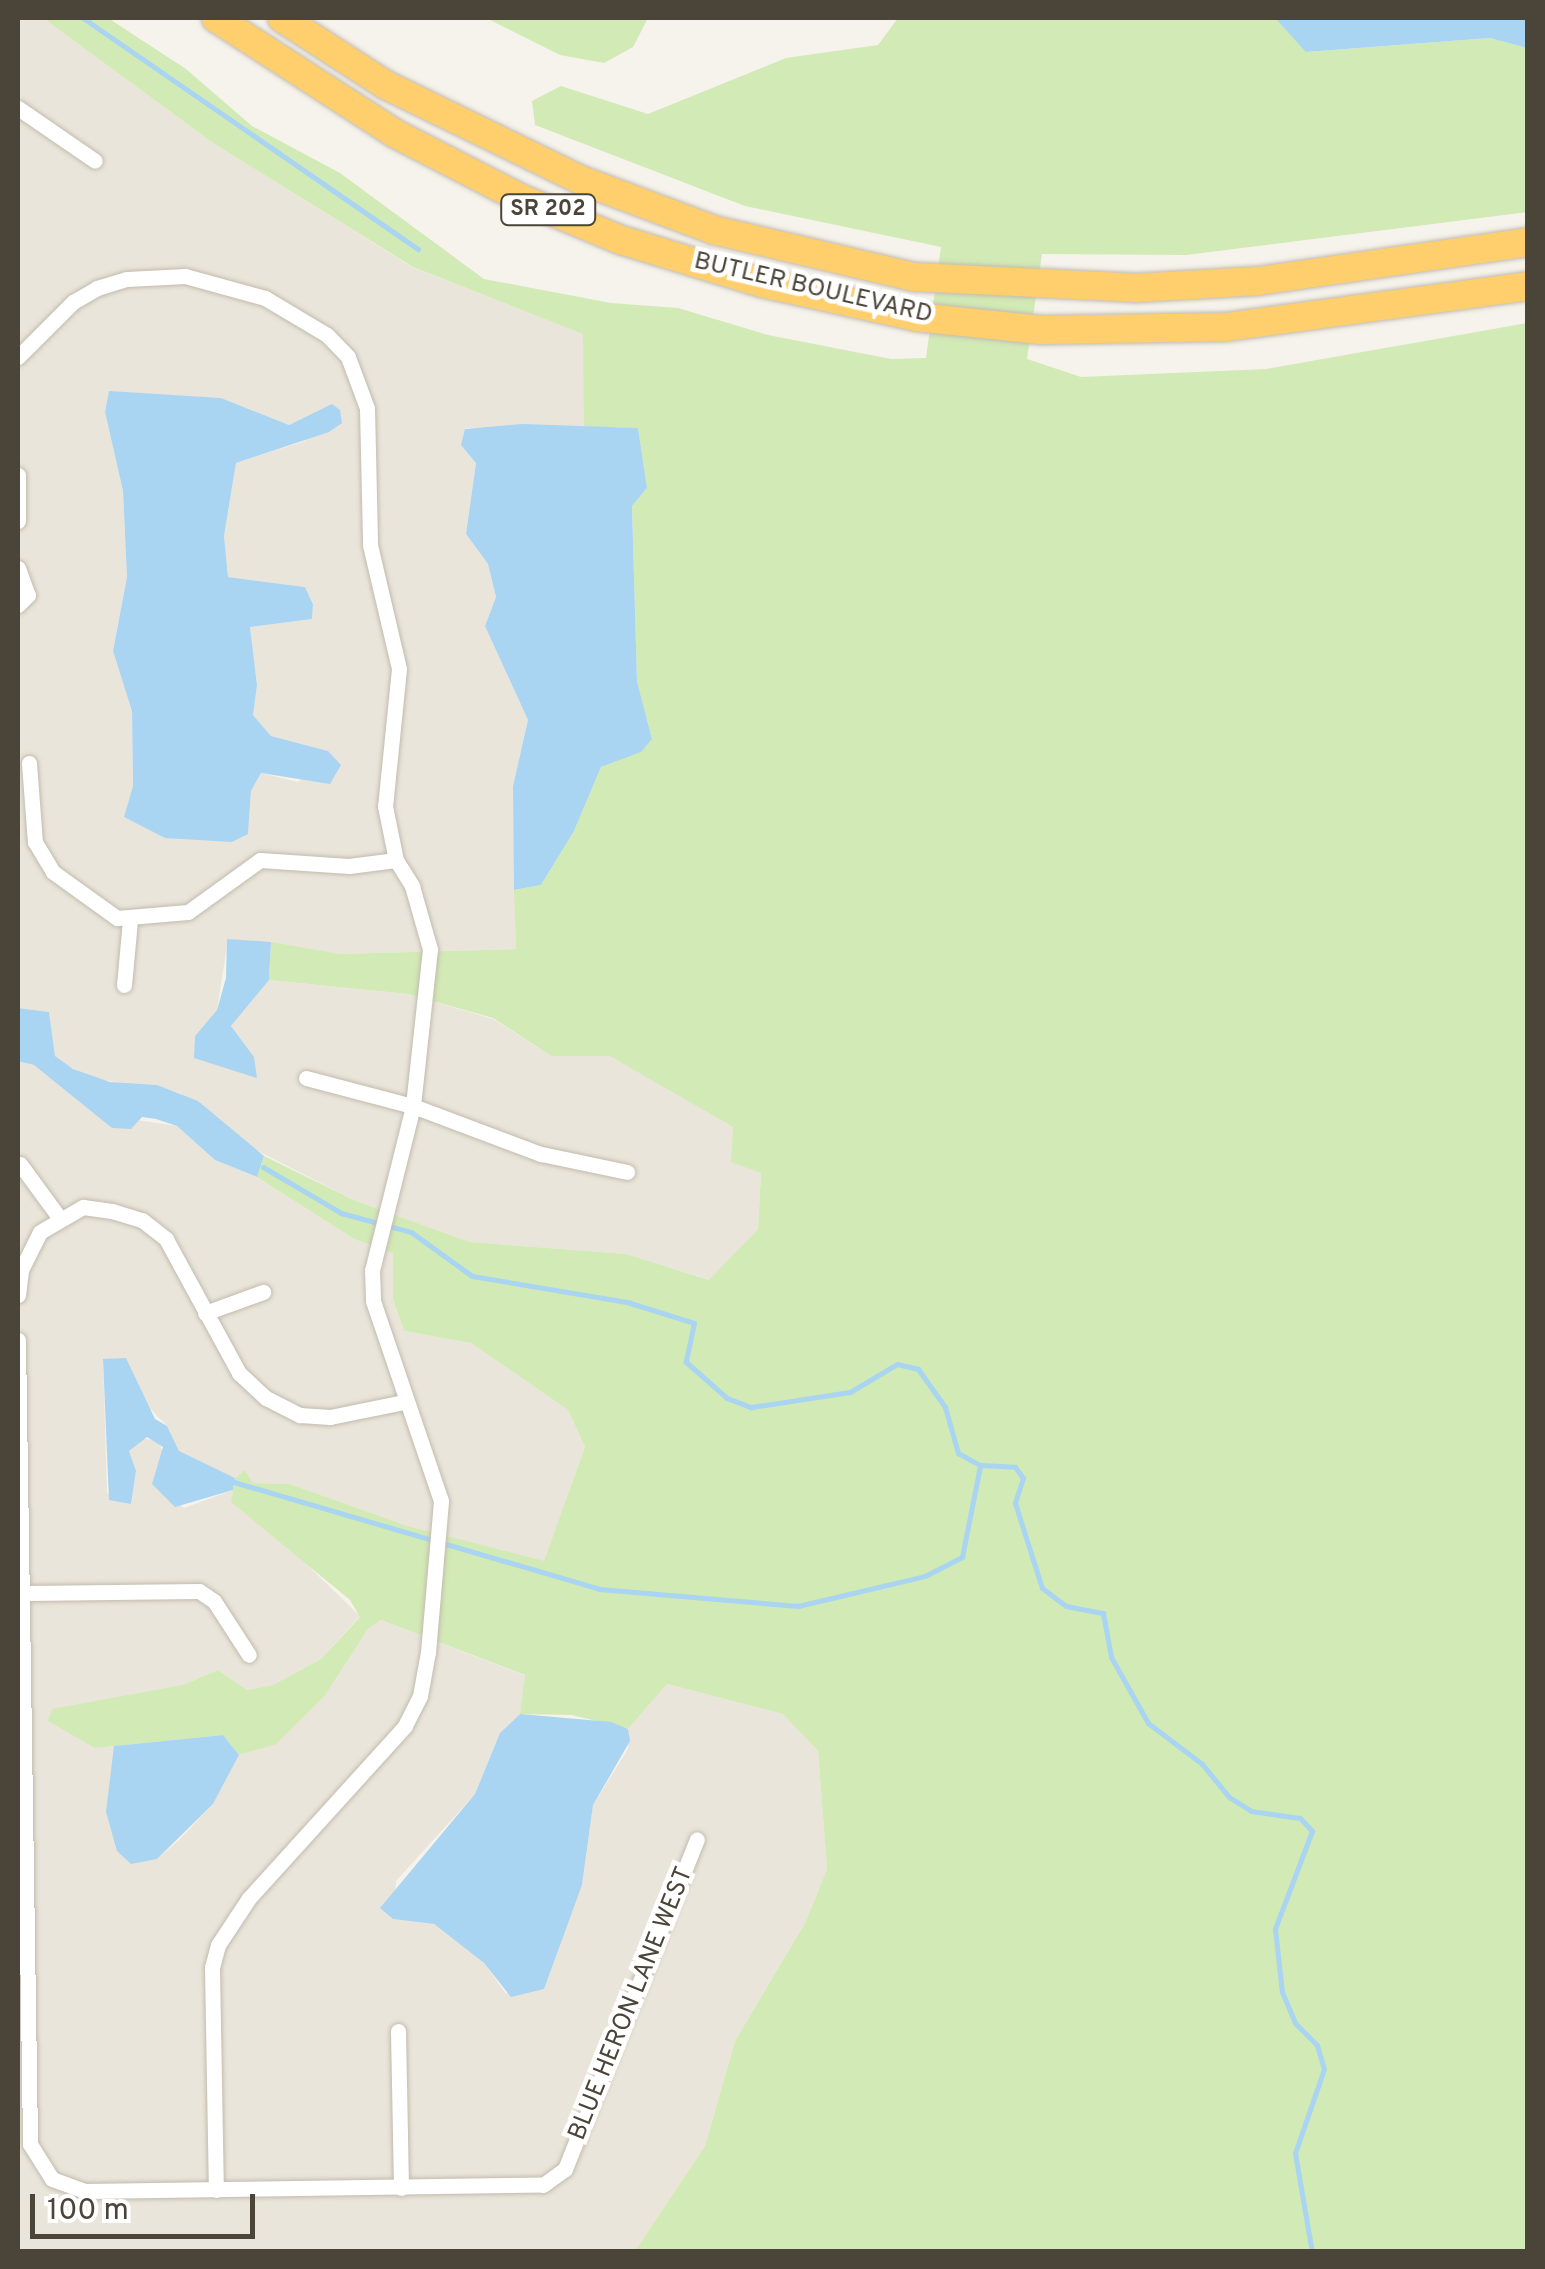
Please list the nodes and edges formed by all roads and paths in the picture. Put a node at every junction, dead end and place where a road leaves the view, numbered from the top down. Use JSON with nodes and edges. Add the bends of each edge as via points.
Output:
{"nodes":[{"id":1,"x":216,"y":18,"type":"edge"},
{"id":2,"x":286,"y":18,"type":"edge"},
{"id":3,"x":18,"y":108,"type":"edge"},
{"id":4,"x":96,"y":162,"type":"dead end"},
{"id":5,"x":1528,"y":242,"type":"edge"},
{"id":6,"x":1528,"y":286,"type":"edge"},
{"id":7,"x":18,"y":357,"type":"edge"},
{"id":8,"x":18,"y":475,"type":"edge"},
{"id":9,"x":18,"y":522,"type":"edge"},
{"id":10,"x":18,"y":568,"type":"edge"},
{"id":11,"x":18,"y":605,"type":"edge"},
{"id":12,"x":28,"y":763,"type":"dead end"},
{"id":13,"x":35,"y":842,"type":"junction"},
{"id":14,"x":18,"y":847,"type":"edge"},
{"id":15,"x":396,"y":860,"type":"junction"},
{"id":16,"x":130,"y":920,"type":"junction"},
{"id":17,"x":124,"y":984,"type":"dead end"},
{"id":18,"x":306,"y":1078,"type":"dead end"},
{"id":19,"x":413,"y":1106,"type":"junction"},
{"id":20,"x":20,"y":1164,"type":"dead end"},
{"id":21,"x":627,"y":1172,"type":"dead end"},
{"id":22,"x":58,"y":1216,"type":"junction"},
{"id":23,"x":263,"y":1292,"type":"dead end"},
{"id":24,"x":18,"y":1295,"type":"edge"},
{"id":25,"x":206,"y":1313,"type":"junction"},
{"id":26,"x":18,"y":1340,"type":"edge"},
{"id":27,"x":404,"y":1402,"type":"junction"},
{"id":28,"x":26,"y":1593,"type":"junction"},
{"id":29,"x":250,"y":1655,"type":"dead end"},
{"id":30,"x":698,"y":1839,"type":"dead end"},
{"id":31,"x":398,"y":2031,"type":"dead end"},
{"id":32,"x":401,"y":2188,"type":"junction"},
{"id":33,"x":216,"y":2190,"type":"junction"}],
"edges":[{"from":1,"to":6,"type":"highway","name":"BUTLER BOULEVARD","number":"SR 202","via":[[396,134],[522,199],[621,240],[762,282],[916,317],[1042,330],[1226,327]]},
{"from":2,"to":5,"type":"highway","name":"BUTLER BOULEVARD","number":"SR 202","via":[[404,94],[581,180],[714,230],[914,276],[1054,286],[1258,281]]},
{"from":3,"to":4,"type":"street"},
{"from":7,"to":15,"type":"street","via":[[72,302],[97,288],[127,278],[185,276],[265,298],[348,356],[367,408],[370,546],[399,669],[385,806]]},
{"from":8,"to":9,"type":"street"},
{"from":10,"to":11,"type":"street","via":[[28,594]]},
{"from":12,"to":13,"type":"street"},
{"from":13,"to":14,"type":"street"},
{"from":13,"to":16,"type":"street","via":[[54,872],[96,908]]},
{"from":15,"to":16,"type":"street","via":[[350,866],[260,860],[188,912]]},
{"from":15,"to":19,"type":"street","via":[[412,886],[430,949]]},
{"from":16,"to":17,"type":"street"},
{"from":18,"to":19,"type":"street"},
{"from":19,"to":21,"type":"street","via":[[542,1154]]},
{"from":19,"to":27,"type":"street","via":[[376,1240],[373,1302]]},
{"from":20,"to":22,"type":"street"},
{"from":22,"to":24,"type":"street","via":[[30,1248]]},
{"from":22,"to":25,"type":"street","via":[[83,1208],[142,1220],[181,1260]]},
{"from":23,"to":25,"type":"street"},
{"from":25,"to":27,"type":"street","via":[[239,1373],[266,1398],[300,1415],[344,1416]]},
{"from":26,"to":28,"type":"street"},
{"from":27,"to":33,"type":"street","via":[[438,1488],[444,1523],[420,1696],[405,1726],[249,1898],[218,1945],[212,1967]]},
{"from":28,"to":29,"type":"street","via":[[199,1591],[214,1600]]},
{"from":28,"to":33,"type":"street","via":[[30,2144],[46,2171],[67,2188]]},
{"from":30,"to":32,"type":"street","name":"BLUE HERON LANE WEST","via":[[565,2170],[543,2185]]},
{"from":31,"to":32,"type":"street"},
{"from":32,"to":33,"type":"street"}]}
